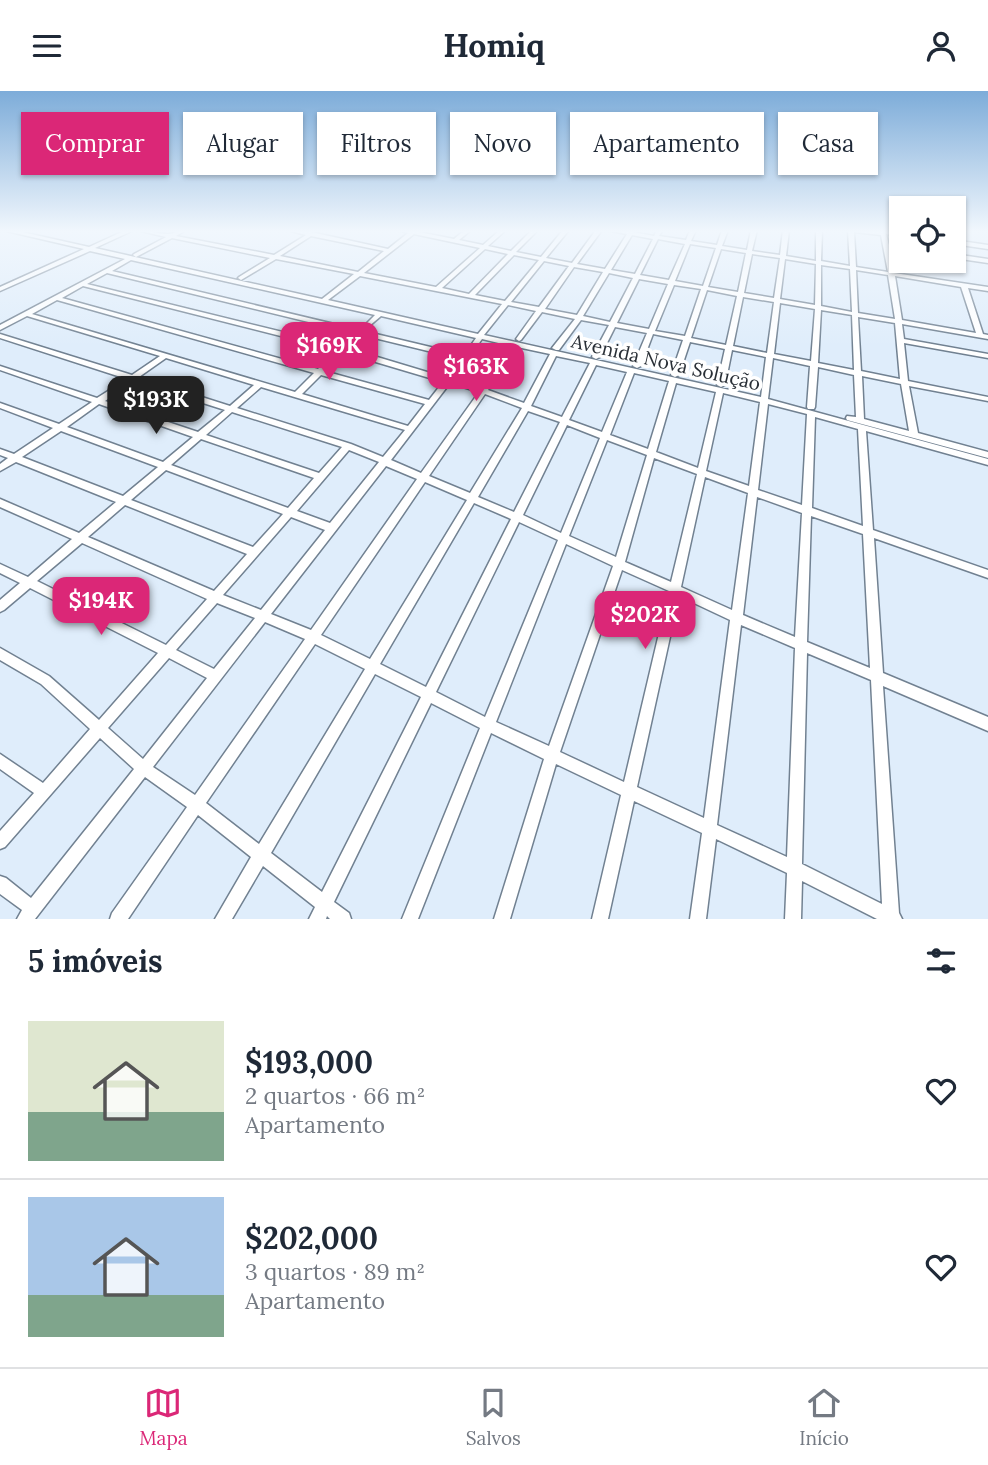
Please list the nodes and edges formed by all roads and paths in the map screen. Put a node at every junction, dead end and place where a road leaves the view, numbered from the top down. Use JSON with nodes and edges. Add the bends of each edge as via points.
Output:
{"nodes":[{"id":1,"x":853,"y":268,"type":"edge"},
{"id":2,"x":46,"y":269,"type":"edge"},
{"id":3,"x":111,"y":269,"type":"edge"},
{"id":4,"x":185,"y":269,"type":"edge"},
{"id":5,"x":193,"y":269,"type":"edge"},
{"id":6,"x":256,"y":269,"type":"edge"},
{"id":7,"x":333,"y":269,"type":"edge"},
{"id":8,"x":366,"y":269,"type":"edge"},
{"id":9,"x":461,"y":269,"type":"edge"},
{"id":10,"x":497,"y":269,"type":"edge"},
{"id":11,"x":534,"y":269,"type":"edge"},
{"id":12,"x":570,"y":269,"type":"edge"},
{"id":13,"x":590,"y":269,"type":"edge"},
{"id":14,"x":641,"y":269,"type":"edge"},
{"id":15,"x":676,"y":269,"type":"edge"},
{"id":16,"x":712,"y":269,"type":"edge"},
{"id":17,"x":747,"y":269,"type":"edge"},
{"id":18,"x":783,"y":269,"type":"edge"},
{"id":19,"x":819,"y":269,"type":"edge"},
{"id":20,"x":857,"y":269,"type":"edge"},
{"id":21,"x":889,"y":269,"type":"edge"},
{"id":22,"x":106,"y":271,"type":"junction"},
{"id":23,"x":607,"y":271,"type":"junction"},
{"id":24,"x":359,"y":274,"type":"junction"},
{"id":25,"x":890,"y":274,"type":"junction"},
{"id":26,"x":637,"y":276,"type":"junction"},
{"id":27,"x":241,"y":278,"type":"junction"},
{"id":28,"x":670,"y":282,"type":"junction"},
{"id":29,"x":81,"y":284,"type":"junction"},
{"id":30,"x":964,"y":285,"type":"junction"},
{"id":31,"x":0,"y":289,"type":"edge"},
{"id":32,"x":705,"y":289,"type":"junction"},
{"id":33,"x":988,"y":289,"type":"edge"},
{"id":34,"x":437,"y":290,"type":"junction"},
{"id":35,"x":740,"y":295,"type":"junction"},
{"id":36,"x":470,"y":296,"type":"junction"},
{"id":37,"x":55,"y":298,"type":"junction"},
{"id":38,"x":325,"y":300,"type":"junction"},
{"id":39,"x":777,"y":301,"type":"junction"},
{"id":40,"x":507,"y":303,"type":"junction"},
{"id":41,"x":818,"y":308,"type":"junction"},
{"id":42,"x":541,"y":309,"type":"junction"},
{"id":43,"x":26,"y":314,"type":"junction"},
{"id":44,"x":380,"y":314,"type":"junction"},
{"id":45,"x":856,"y":315,"type":"junction"},
{"id":46,"x":580,"y":316,"type":"junction"},
{"id":47,"x":614,"y":323,"type":"junction"},
{"id":48,"x":898,"y":323,"type":"junction"},
{"id":49,"x":368,"y":324,"type":"dead end"},
{"id":50,"x":0,"y":328,"type":"edge"},
{"id":51,"x":651,"y":330,"type":"junction"},
{"id":52,"x":481,"y":334,"type":"junction"},
{"id":53,"x":0,"y":336,"type":"edge"},
{"id":54,"x":984,"y":336,"type":"edge"},
{"id":55,"x":688,"y":337,"type":"junction"},
{"id":56,"x":900,"y":340,"type":"junction"},
{"id":57,"x":517,"y":342,"type":"junction"},
{"id":58,"x":728,"y":345,"type":"junction"},
{"id":59,"x":341,"y":349,"type":"junction"},
{"id":60,"x":555,"y":351,"type":"junction"},
{"id":61,"x":769,"y":354,"type":"junction"},
{"id":62,"x":165,"y":356,"type":"junction"},
{"id":63,"x":988,"y":356,"type":"edge"},
{"id":64,"x":466,"y":358,"type":"junction"},
{"id":65,"x":595,"y":359,"type":"junction"},
{"id":66,"x":814,"y":363,"type":"junction"},
{"id":67,"x":0,"y":368,"type":"edge"},
{"id":68,"x":634,"y":368,"type":"junction"},
{"id":69,"x":319,"y":372,"type":"junction"},
{"id":70,"x":856,"y":372,"type":"junction"},
{"id":71,"x":674,"y":377,"type":"junction"},
{"id":72,"x":132,"y":378,"type":"junction"},
{"id":73,"x":449,"y":380,"type":"junction"},
{"id":74,"x":904,"y":381,"type":"junction"},
{"id":75,"x":259,"y":385,"type":"junction"},
{"id":76,"x":721,"y":388,"type":"junction"},
{"id":77,"x":484,"y":391,"type":"junction"},
{"id":78,"x":296,"y":396,"type":"junction"},
{"id":79,"x":764,"y":397,"type":"junction"},
{"id":80,"x":988,"y":399,"type":"edge"},
{"id":81,"x":98,"y":401,"type":"junction"},
{"id":82,"x":430,"y":403,"type":"junction"},
{"id":83,"x":0,"y":405,"type":"edge"},
{"id":84,"x":527,"y":405,"type":"junction"},
{"id":85,"x":232,"y":409,"type":"junction"},
{"id":86,"x":811,"y":411,"type":"junction"},
{"id":87,"x":565,"y":421,"type":"junction"},
{"id":88,"x":861,"y":424,"type":"junction"},
{"id":89,"x":61,"y":427,"type":"junction"},
{"id":90,"x":410,"y":429,"type":"junction"},
{"id":91,"x":914,"y":435,"type":"junction"},
{"id":92,"x":200,"y":436,"type":"junction"},
{"id":93,"x":605,"y":436,"type":"junction"},
{"id":94,"x":348,"y":446,"type":"junction"},
{"id":95,"x":0,"y":452,"type":"edge"},
{"id":96,"x":652,"y":454,"type":"junction"},
{"id":97,"x":988,"y":455,"type":"edge"},
{"id":98,"x":15,"y":458,"type":"junction"},
{"id":99,"x":988,"y":462,"type":"edge"},
{"id":100,"x":384,"y":463,"type":"junction"},
{"id":101,"x":165,"y":466,"type":"junction"},
{"id":102,"x":0,"y":468,"type":"edge"},
{"id":103,"x":702,"y":471,"type":"junction"},
{"id":104,"x":321,"y":477,"type":"junction"},
{"id":105,"x":423,"y":479,"type":"junction"},
{"id":106,"x":751,"y":491,"type":"junction"},
{"id":107,"x":472,"y":499,"type":"junction"},
{"id":108,"x":125,"y":501,"type":"junction"},
{"id":109,"x":0,"y":503,"type":"edge"},
{"id":110,"x":807,"y":510,"type":"junction"},
{"id":111,"x":290,"y":512,"type":"junction"},
{"id":112,"x":517,"y":517,"type":"junction"},
{"id":113,"x":332,"y":528,"type":"junction"},
{"id":114,"x":867,"y":532,"type":"junction"},
{"id":115,"x":80,"y":538,"type":"junction"},
{"id":116,"x":564,"y":539,"type":"junction"},
{"id":117,"x":254,"y":552,"type":"junction"},
{"id":118,"x":620,"y":564,"type":"junction"},
{"id":119,"x":0,"y":568,"type":"edge"},
{"id":120,"x":988,"y":574,"type":"edge"},
{"id":121,"x":29,"y":583,"type":"junction"},
{"id":122,"x":677,"y":590,"type":"junction"},
{"id":123,"x":215,"y":597,"type":"junction"},
{"id":124,"x":0,"y":607,"type":"edge"},
{"id":125,"x":263,"y":616,"type":"junction"},
{"id":126,"x":736,"y":617,"type":"junction"},
{"id":127,"x":314,"y":637,"type":"junction"},
{"id":128,"x":801,"y":644,"type":"junction"},
{"id":129,"x":167,"y":651,"type":"junction"},
{"id":130,"x":0,"y":654,"type":"edge"},
{"id":131,"x":373,"y":665,"type":"junction"},
{"id":132,"x":876,"y":674,"type":"junction"},
{"id":133,"x":216,"y":676,"type":"junction"},
{"id":134,"x":428,"y":695,"type":"junction"},
{"id":135,"x":988,"y":724,"type":"edge"},
{"id":136,"x":488,"y":725,"type":"junction"},
{"id":137,"x":99,"y":729,"type":"junction"},
{"id":138,"x":552,"y":756,"type":"junction"},
{"id":139,"x":0,"y":761,"type":"edge"},
{"id":140,"x":143,"y":768,"type":"junction"},
{"id":141,"x":44,"y":792,"type":"junction"},
{"id":142,"x":627,"y":792,"type":"junction"},
{"id":143,"x":197,"y":805,"type":"junction"},
{"id":144,"x":708,"y":828,"type":"junction"},
{"id":145,"x":0,"y":842,"type":"edge"},
{"id":146,"x":261,"y":855,"type":"junction"},
{"id":147,"x":795,"y":869,"type":"junction"},
{"id":148,"x":0,"y":884,"type":"edge"},
{"id":149,"x":320,"y":912,"type":"edge"},
{"id":150,"x":29,"y":914,"type":"edge"},
{"id":151,"x":892,"y":918,"type":"edge"},
{"id":152,"x":118,"y":919,"type":"edge"},
{"id":153,"x":223,"y":919,"type":"edge"},
{"id":154,"x":343,"y":919,"type":"edge"},
{"id":155,"x":410,"y":919,"type":"edge"},
{"id":156,"x":502,"y":919,"type":"edge"},
{"id":157,"x":600,"y":919,"type":"edge"},
{"id":158,"x":698,"y":919,"type":"edge"},
{"id":159,"x":793,"y":919,"type":"edge"}],
"edges":[{"from":1,"to":45,"type":"street"},
{"from":2,"to":31,"type":"street"},
{"from":3,"to":22,"type":"street"},
{"from":4,"to":38,"type":"street","name":"Avenida Nova Solução"},
{"from":5,"to":27,"type":"street","name":"Avenida Nova Solução"},
{"from":6,"to":27,"type":"street"},
{"from":7,"to":24,"type":"street"},
{"from":8,"to":24,"type":"street"},
{"from":9,"to":34,"type":"street"},
{"from":10,"to":36,"type":"street"},
{"from":11,"to":40,"type":"street"},
{"from":12,"to":42,"type":"street"},
{"from":13,"to":23,"type":"street"},
{"from":14,"to":26,"type":"street"},
{"from":15,"to":28,"type":"street"},
{"from":16,"to":32,"type":"street"},
{"from":17,"to":35,"type":"street"},
{"from":18,"to":39,"type":"street"},
{"from":19,"to":41,"type":"street"},
{"from":20,"to":25,"type":"street"},
{"from":21,"to":25,"type":"street"},
{"from":22,"to":29,"type":"street"},
{"from":22,"to":64,"type":"street"},
{"from":23,"to":26,"type":"street"},
{"from":23,"to":46,"type":"street"},
{"from":24,"to":34,"type":"street"},
{"from":24,"to":38,"type":"street"},
{"from":25,"to":30,"type":"street"},
{"from":25,"to":48,"type":"street"},
{"from":26,"to":28,"type":"street"},
{"from":26,"to":47,"type":"street"},
{"from":27,"to":38,"type":"street","name":"Avenida Nova Solução"},
{"from":28,"to":32,"type":"street"},
{"from":28,"to":51,"type":"street"},
{"from":29,"to":37,"type":"street"},
{"from":29,"to":59,"type":"street"},
{"from":30,"to":33,"type":"street"},
{"from":30,"to":54,"type":"street"},
{"from":32,"to":35,"type":"street"},
{"from":32,"to":55,"type":"street"},
{"from":34,"to":36,"type":"street"},
{"from":35,"to":39,"type":"street"},
{"from":35,"to":58,"type":"street"},
{"from":36,"to":40,"type":"street"},
{"from":37,"to":43,"type":"street"},
{"from":37,"to":69,"type":"street"},
{"from":38,"to":44,"type":"street","name":"Avenida Nova Solução"},
{"from":38,"to":52,"type":"street","name":"Avenida Nova Solução"},
{"from":39,"to":41,"type":"street"},
{"from":39,"to":61,"type":"street"},
{"from":40,"to":42,"type":"street"},
{"from":40,"to":52,"type":"street"},
{"from":41,"to":45,"type":"street"},
{"from":41,"to":66,"type":"street"},
{"from":42,"to":46,"type":"street"},
{"from":42,"to":57,"type":"street"},
{"from":43,"to":50,"type":"street"},
{"from":43,"to":62,"type":"street"},
{"from":44,"to":49,"type":"street"},
{"from":44,"to":52,"type":"street","name":"Avenida Nova Solução"},
{"from":45,"to":48,"type":"street"},
{"from":45,"to":70,"type":"street"},
{"from":46,"to":47,"type":"street"},
{"from":46,"to":60,"type":"street"},
{"from":47,"to":51,"type":"street"},
{"from":47,"to":65,"type":"street"},
{"from":48,"to":54,"type":"street"},
{"from":48,"to":56,"type":"street"},
{"from":51,"to":55,"type":"street"},
{"from":51,"to":68,"type":"street"},
{"from":52,"to":57,"type":"street","name":"Avenida Nova Solução"},
{"from":52,"to":64,"type":"street"},
{"from":53,"to":72,"type":"street"},
{"from":55,"to":58,"type":"street"},
{"from":55,"to":71,"type":"street"},
{"from":56,"to":63,"type":"street"},
{"from":56,"to":74,"type":"street"},
{"from":57,"to":60,"type":"street","name":"Avenida Nova Solução"},
{"from":57,"to":77,"type":"street"},
{"from":58,"to":61,"type":"street"},
{"from":58,"to":76,"type":"street"},
{"from":59,"to":69,"type":"street"},
{"from":59,"to":73,"type":"street"},
{"from":60,"to":65,"type":"street","name":"Avenida Nova Solução"},
{"from":60,"to":84,"type":"street"},
{"from":61,"to":66,"type":"street"},
{"from":61,"to":79,"type":"street"},
{"from":62,"to":72,"type":"street"},
{"from":62,"to":75,"type":"street"},
{"from":64,"to":73,"type":"street"},
{"from":65,"to":68,"type":"street","name":"Avenida Nova Solução"},
{"from":65,"to":87,"type":"street"},
{"from":66,"to":70,"type":"street"},
{"from":66,"to":86,"type":"street"},
{"from":67,"to":81,"type":"street"},
{"from":68,"to":71,"type":"street","name":"Avenida Nova Solução"},
{"from":68,"to":93,"type":"street"},
{"from":69,"to":78,"type":"street"},
{"from":69,"to":82,"type":"street"},
{"from":70,"to":74,"type":"street"},
{"from":70,"to":88,"type":"street"},
{"from":71,"to":76,"type":"street","name":"Avenida Nova Solução"},
{"from":71,"to":96,"type":"street"},
{"from":72,"to":81,"type":"street"},
{"from":72,"to":85,"type":"street"},
{"from":73,"to":77,"type":"street"},
{"from":73,"to":82,"type":"street"},
{"from":74,"to":80,"type":"street"},
{"from":74,"to":91,"type":"street"},
{"from":75,"to":78,"type":"street"},
{"from":75,"to":85,"type":"street"},
{"from":76,"to":79,"type":"street","name":"Avenida Nova Solução"},
{"from":76,"to":103,"type":"street"},
{"from":77,"to":84,"type":"street"},
{"from":77,"to":105,"type":"street"},
{"from":78,"to":90,"type":"street"},
{"from":79,"to":86,"type":"street","name":"Avenida Nova Solução"},
{"from":79,"to":106,"type":"street"},
{"from":81,"to":89,"type":"street"},
{"from":81,"to":92,"type":"street"},
{"from":82,"to":90,"type":"street"},
{"from":83,"to":89,"type":"street"},
{"from":84,"to":87,"type":"street"},
{"from":84,"to":107,"type":"street"},
{"from":85,"to":92,"type":"street"},
{"from":85,"to":94,"type":"street"},
{"from":86,"to":88,"type":"street","name":"Avenida Nova Solução"},
{"from":86,"to":110,"type":"street"},
{"from":87,"to":93,"type":"street"},
{"from":87,"to":112,"type":"street"},
{"from":88,"to":91,"type":"street","name":"Avenida Nova Solução"},
{"from":88,"to":99,"type":"street","name":"Avenida Nova Solução"},
{"from":88,"to":114,"type":"street"},
{"from":89,"to":98,"type":"street"},
{"from":89,"to":101,"type":"street"},
{"from":90,"to":100,"type":"street"},
{"from":91,"to":97,"type":"street","name":"Avenida Nova Solução"},
{"from":92,"to":101,"type":"street"},
{"from":92,"to":104,"type":"street"},
{"from":93,"to":96,"type":"street"},
{"from":93,"to":116,"type":"street"},
{"from":94,"to":100,"type":"street"},
{"from":94,"to":104,"type":"street"},
{"from":95,"to":98,"type":"street"},
{"from":96,"to":103,"type":"street"},
{"from":96,"to":118,"type":"street"},
{"from":98,"to":102,"type":"street"},
{"from":98,"to":108,"type":"street"},
{"from":100,"to":105,"type":"street"},
{"from":100,"to":113,"type":"street"},
{"from":101,"to":108,"type":"street"},
{"from":101,"to":111,"type":"street"},
{"from":103,"to":106,"type":"street"},
{"from":103,"to":122,"type":"street"},
{"from":104,"to":111,"type":"street"},
{"from":105,"to":107,"type":"street"},
{"from":105,"to":127,"type":"street"},
{"from":106,"to":110,"type":"street"},
{"from":106,"to":126,"type":"street"},
{"from":107,"to":112,"type":"street"},
{"from":107,"to":131,"type":"street"},
{"from":108,"to":115,"type":"street"},
{"from":108,"to":117,"type":"street"},
{"from":109,"to":115,"type":"street"},
{"from":110,"to":114,"type":"street"},
{"from":110,"to":128,"type":"street"},
{"from":111,"to":113,"type":"street"},
{"from":111,"to":117,"type":"street"},
{"from":112,"to":116,"type":"street"},
{"from":112,"to":134,"type":"street"},
{"from":113,"to":125,"type":"street"},
{"from":114,"to":120,"type":"street"},
{"from":114,"to":132,"type":"street"},
{"from":115,"to":121,"type":"street"},
{"from":115,"to":123,"type":"street"},
{"from":116,"to":118,"type":"street"},
{"from":116,"to":136,"type":"street"},
{"from":117,"to":123,"type":"street"},
{"from":118,"to":122,"type":"street"},
{"from":118,"to":138,"type":"street"},
{"from":119,"to":121,"type":"street"},
{"from":121,"to":124,"type":"street"},
{"from":121,"to":129,"type":"street"},
{"from":122,"to":126,"type":"street"},
{"from":122,"to":142,"type":"street"},
{"from":123,"to":125,"type":"street"},
{"from":123,"to":129,"type":"street"},
{"from":125,"to":127,"type":"street"},
{"from":125,"to":133,"type":"street"},
{"from":126,"to":128,"type":"street"},
{"from":126,"to":144,"type":"street"},
{"from":127,"to":131,"type":"street"},
{"from":127,"to":143,"type":"street"},
{"from":128,"to":132,"type":"street"},
{"from":128,"to":147,"type":"street"},
{"from":129,"to":133,"type":"street"},
{"from":129,"to":137,"type":"street"},
{"from":130,"to":137,"type":"street","via":[[46,680]]},
{"from":131,"to":134,"type":"street"},
{"from":131,"to":146,"type":"street"},
{"from":132,"to":135,"type":"street"},
{"from":132,"to":151,"type":"street"},
{"from":133,"to":140,"type":"street"},
{"from":134,"to":136,"type":"street"},
{"from":134,"to":149,"type":"street"},
{"from":136,"to":138,"type":"street"},
{"from":136,"to":155,"type":"street"},
{"from":137,"to":140,"type":"street"},
{"from":137,"to":141,"type":"street"},
{"from":138,"to":142,"type":"street"},
{"from":138,"to":156,"type":"street"},
{"from":139,"to":141,"type":"street"},
{"from":140,"to":143,"type":"street"},
{"from":140,"to":150,"type":"street"},
{"from":141,"to":145,"type":"street"},
{"from":142,"to":144,"type":"street"},
{"from":142,"to":157,"type":"street"},
{"from":143,"to":146,"type":"street"},
{"from":143,"to":152,"type":"street"},
{"from":144,"to":147,"type":"street"},
{"from":144,"to":158,"type":"street"},
{"from":146,"to":149,"type":"street"},
{"from":146,"to":153,"type":"street"},
{"from":147,"to":151,"type":"street"},
{"from":147,"to":159,"type":"street"},
{"from":148,"to":150,"type":"street"},
{"from":149,"to":154,"type":"street"}]}
